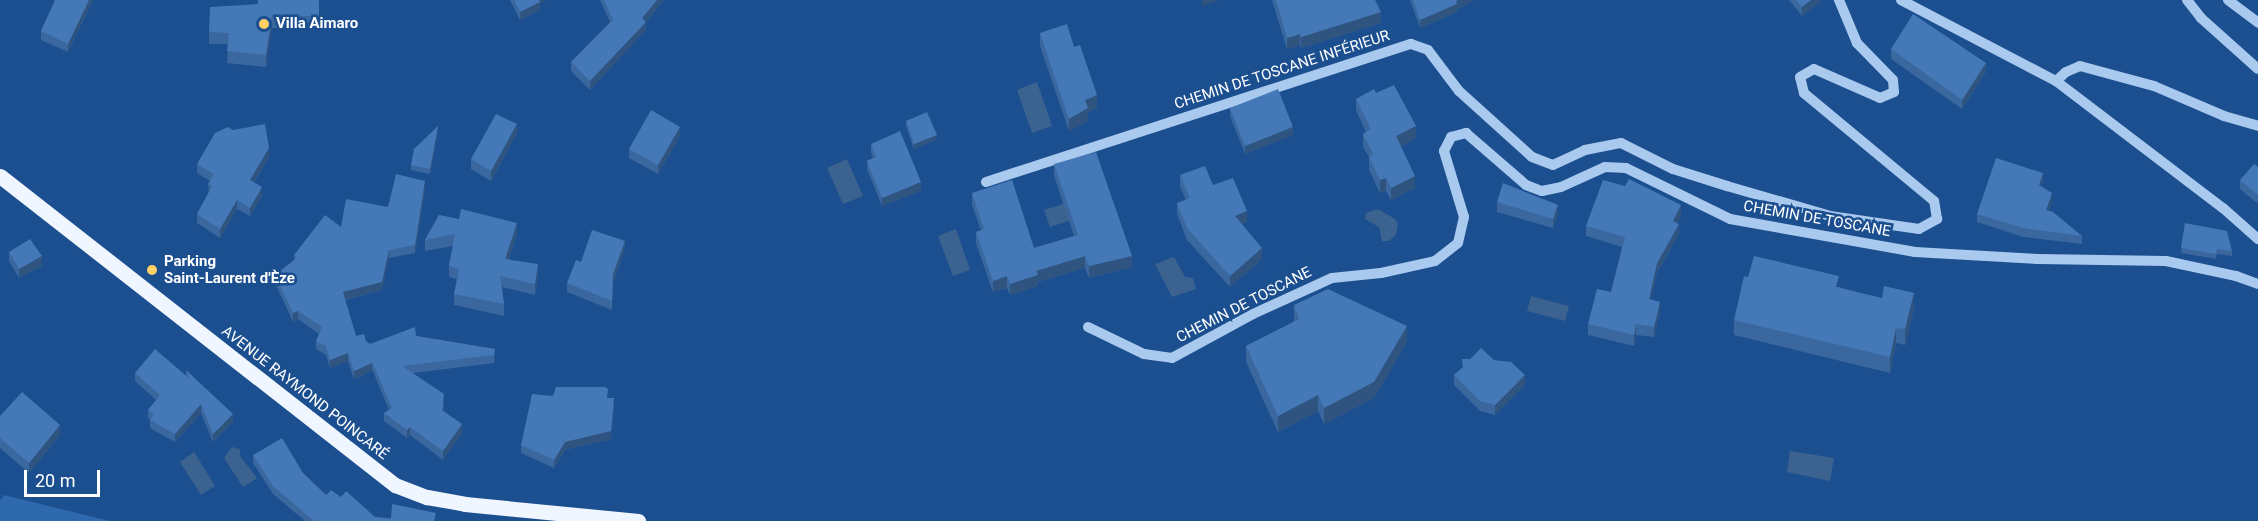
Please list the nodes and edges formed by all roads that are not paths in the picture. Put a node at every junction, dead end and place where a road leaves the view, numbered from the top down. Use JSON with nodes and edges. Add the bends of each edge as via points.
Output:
{"nodes":[{"id":1,"x":1839,"y":0,"type":"edge"},
{"id":2,"x":1901,"y":0,"type":"edge"},
{"id":3,"x":2187,"y":0,"type":"edge"},
{"id":4,"x":2228,"y":0,"type":"edge"},
{"id":5,"x":2258,"y":23,"type":"edge"},
{"id":6,"x":2258,"y":69,"type":"edge"},
{"id":7,"x":2056,"y":81,"type":"junction"},
{"id":8,"x":2258,"y":126,"type":"edge"},
{"id":9,"x":0,"y":176,"type":"edge"},
{"id":10,"x":986,"y":182,"type":"dead end"},
{"id":11,"x":2258,"y":239,"type":"edge"},
{"id":12,"x":2258,"y":284,"type":"edge"},
{"id":13,"x":1088,"y":327,"type":"dead end"},
{"id":14,"x":638,"y":521,"type":"edge"}],
"edges":[{"from":1,"to":10,"type":"street","name":"CHEMIN DE TOSCANE INFÉRIEUR","via":[[1857,43],[1893,80],[1894,92],[1880,98],[1814,69],[1800,77],[1804,93],[1934,201],[1938,219],[1919,229],[1830,216],[1673,169],[1621,143],[1585,150],[1553,165],[1532,157],[1459,90],[1428,50],[1411,44]]},
{"from":2,"to":7,"type":"street"},
{"from":3,"to":6,"type":"street","via":[[2201,18]]},
{"from":4,"to":5,"type":"street"},
{"from":7,"to":8,"type":"street","via":[[2080,66],[2154,86]]},
{"from":7,"to":11,"type":"street"},
{"from":9,"to":14,"type":"main road","name":"AVENUE RAYMOND POINCARÉ","via":[[395,485],[427,497],[465,504]]},
{"from":12,"to":13,"type":"street","name":"CHEMIN DE TOSCANE","via":[[2166,261],[1915,252],[1730,219],[1626,168],[1605,167],[1561,187],[1542,191],[1526,185],[1466,133],[1451,137],[1444,151],[1464,218],[1458,243],[1435,261],[1381,273],[1332,278],[1253,314],[1172,358],[1144,354]]}]}
